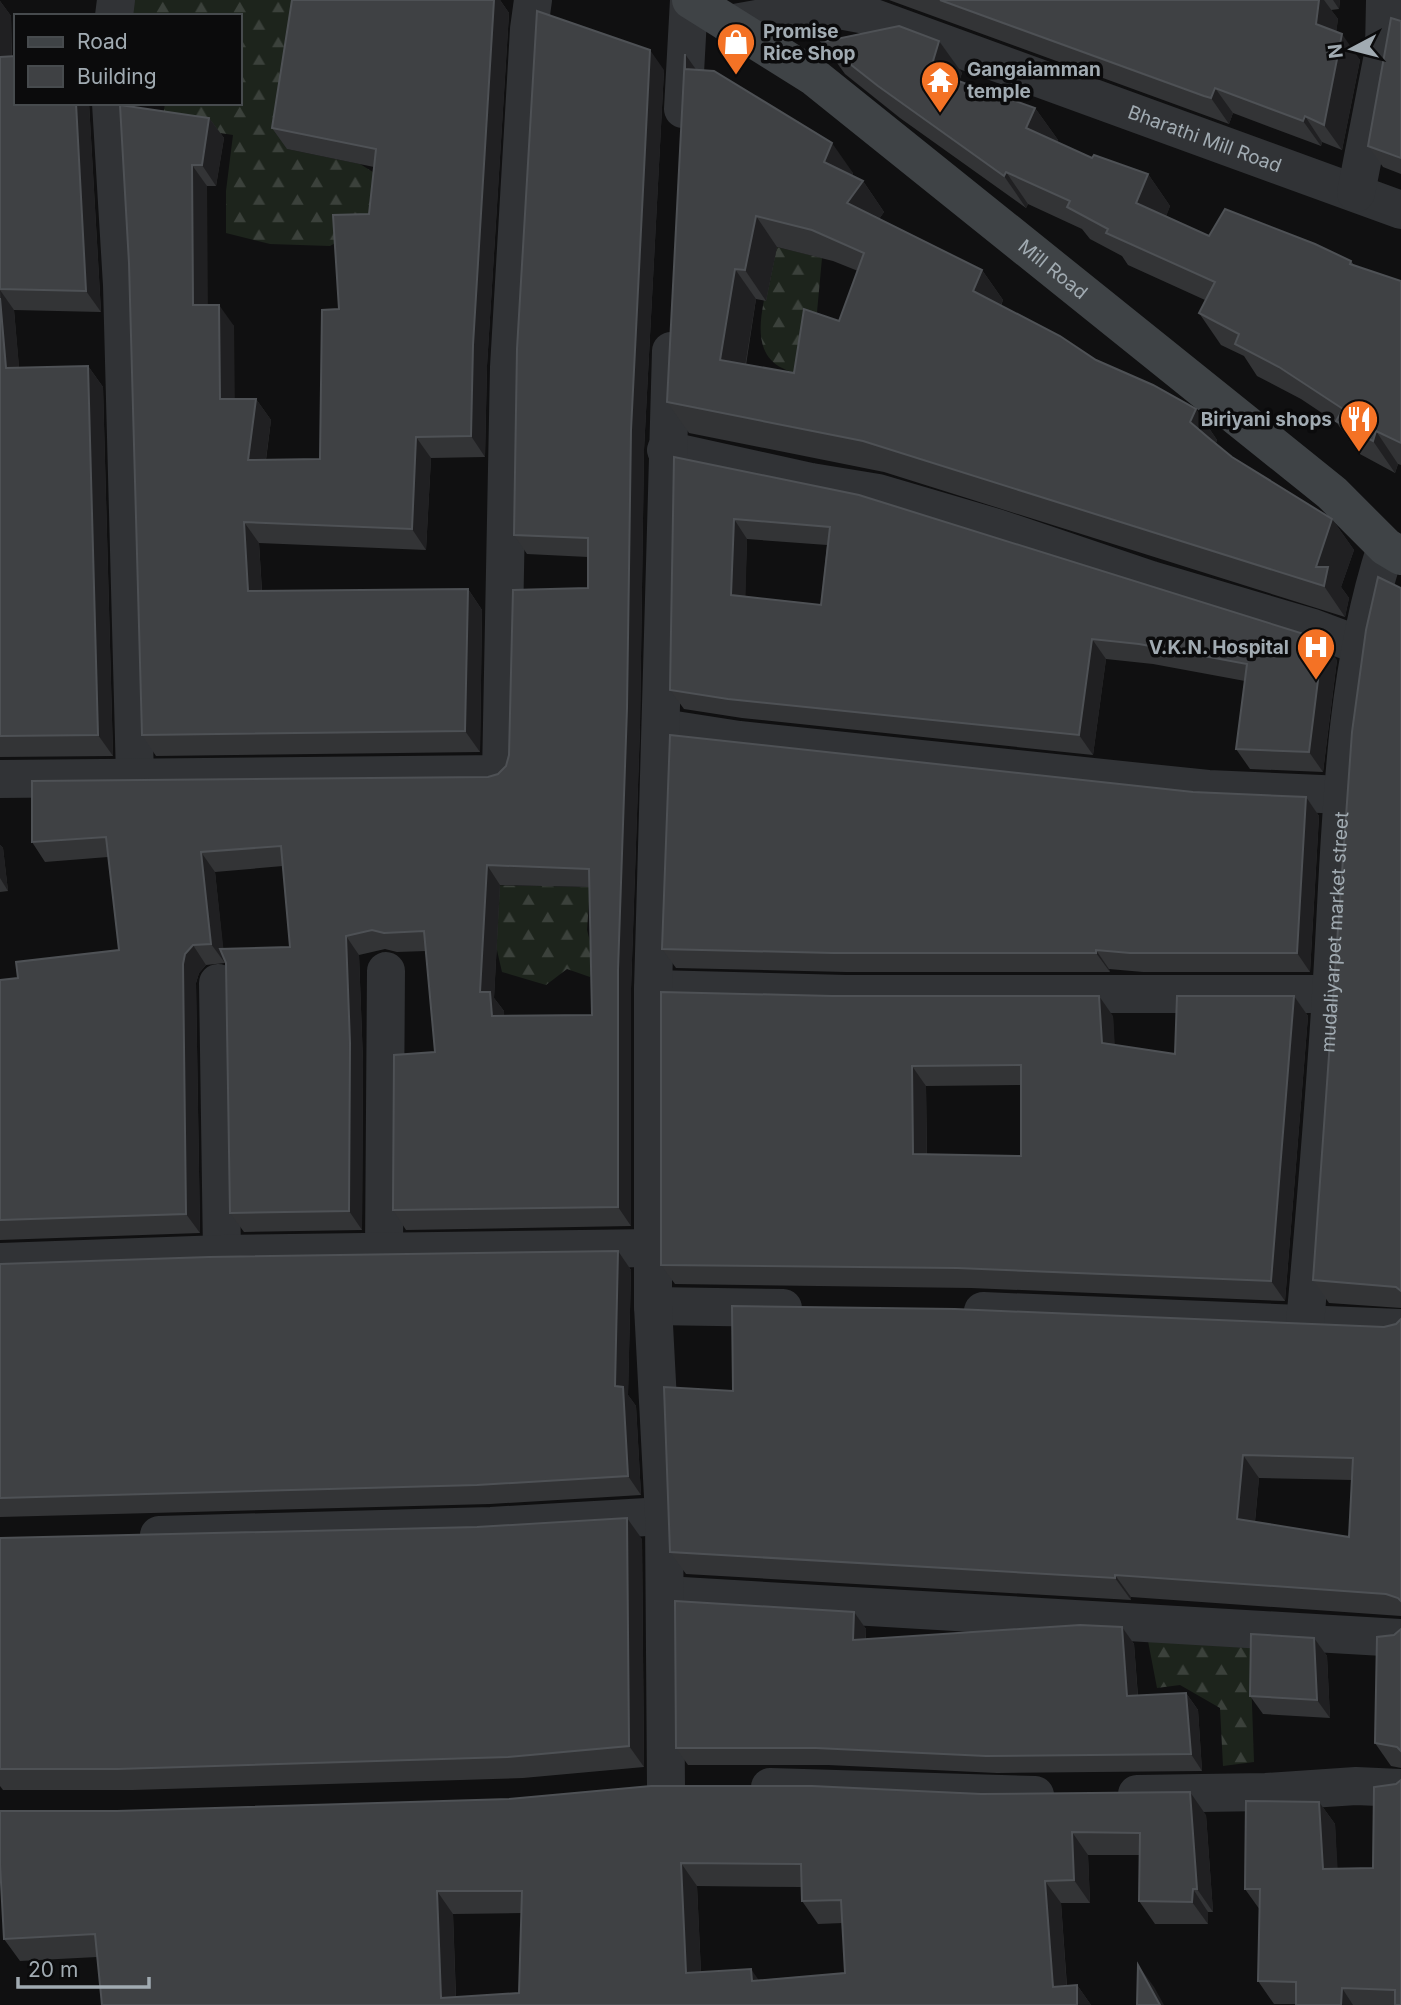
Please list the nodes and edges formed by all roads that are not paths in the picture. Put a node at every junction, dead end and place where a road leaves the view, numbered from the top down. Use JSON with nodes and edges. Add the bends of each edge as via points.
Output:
{"nodes":[{"id":1,"x":533,"y":0,"type":"edge"},
{"id":2,"x":690,"y":0,"type":"edge"},
{"id":3,"x":1385,"y":0,"type":"edge"},
{"id":4,"x":729,"y":24,"type":"junction"},
{"id":5,"x":111,"y":105,"type":"edge"},
{"id":6,"x":681,"y":150,"type":"edge"},
{"id":7,"x":1356,"y":193,"type":"junction"},
{"id":8,"x":1401,"y":210,"type":"edge"},
{"id":9,"x":673,"y":313,"type":"edge"},
{"id":10,"x":666,"y":450,"type":"junction"},
{"id":11,"x":1394,"y":551,"type":"edge"},
{"id":12,"x":1361,"y":646,"type":"junction"},
{"id":13,"x":662,"y":728,"type":"junction"},
{"id":14,"x":135,"y":777,"type":"junction"},
{"id":15,"x":0,"y":779,"type":"edge"},
{"id":16,"x":1344,"y":795,"type":"junction"},
{"id":17,"x":386,"y":971,"type":"dead end"},
{"id":18,"x":218,"y":983,"type":"dead end"},
{"id":19,"x":653,"y":989,"type":"junction"},
{"id":20,"x":1331,"y":993,"type":"junction"},
{"id":21,"x":653,"y":1248,"type":"junction"},
{"id":22,"x":384,"y":1251,"type":"junction"},
{"id":23,"x":222,"y":1254,"type":"junction"},
{"id":24,"x":0,"y":1262,"type":"edge"},
{"id":25,"x":653,"y":1306,"type":"junction"},
{"id":26,"x":819,"y":1308,"type":"edge"},
{"id":27,"x":944,"y":1310,"type":"edge"},
{"id":28,"x":1305,"y":1323,"type":"junction"},
{"id":29,"x":1401,"y":1328,"type":"edge"},
{"id":30,"x":664,"y":1516,"type":"junction"},
{"id":31,"x":118,"y":1536,"type":"edge"},
{"id":32,"x":665,"y":1595,"type":"junction"},
{"id":33,"x":1401,"y":1638,"type":"edge"},
{"id":34,"x":666,"y":1787,"type":"junction"},
{"id":35,"x":1401,"y":1788,"type":"edge"},
{"id":36,"x":627,"y":1790,"type":"edge"},
{"id":37,"x":1065,"y":1794,"type":"edge"},
{"id":38,"x":1106,"y":1794,"type":"edge"}],
"edges":[{"from":1,"to":14,"type":"street","via":[[509,367],[501,774]]},
{"from":2,"to":4,"type":"main road","name":"Mill Road"},
{"from":2,"to":6,"type":"street"},
{"from":3,"to":7,"type":"street","via":[[1384,50]]},
{"from":4,"to":7,"type":"street","name":"Bharathi Mill Road","via":[[823,7],[866,15]]},
{"from":4,"to":11,"type":"main road","name":"Mill Road","via":[[814,77],[1332,493]]},
{"from":5,"to":14,"type":"street","via":[[122,299]]},
{"from":7,"to":8,"type":"street","name":"Bharathi Mill Road"},
{"from":9,"to":10,"type":"street"},
{"from":10,"to":12,"type":"street","via":[[891,497]]},
{"from":10,"to":13,"type":"street"},
{"from":11,"to":12,"type":"street","name":"mudaliyarpet market street","via":[[1372,589]]},
{"from":12,"to":16,"type":"street","name":"mudaliyarpet market street"},
{"from":13,"to":16,"type":"street","via":[[1208,789]]},
{"from":13,"to":19,"type":"street"},
{"from":14,"to":15,"type":"street"},
{"from":16,"to":20,"type":"street","name":"mudaliyarpet market street"},
{"from":17,"to":22,"type":"street"},
{"from":18,"to":23,"type":"street"},
{"from":19,"to":20,"type":"street","via":[[846,994]]},
{"from":19,"to":21,"type":"street"},
{"from":20,"to":28,"type":"street","name":"mudaliyarpet market street"},
{"from":21,"to":22,"type":"street"},
{"from":21,"to":25,"type":"street"},
{"from":22,"to":23,"type":"street"},
{"from":23,"to":24,"type":"street"},
{"from":25,"to":26,"type":"street"},
{"from":25,"to":30,"type":"street"},
{"from":27,"to":28,"type":"street"},
{"from":28,"to":29,"type":"street"},
{"from":30,"to":31,"type":"street","via":[[491,1526]]},
{"from":30,"to":32,"type":"street"},
{"from":32,"to":33,"type":"street"},
{"from":32,"to":34,"type":"street"},
{"from":34,"to":36,"type":"street"},
{"from":34,"to":37,"type":"street"},
{"from":35,"to":38,"type":"street"}]}
